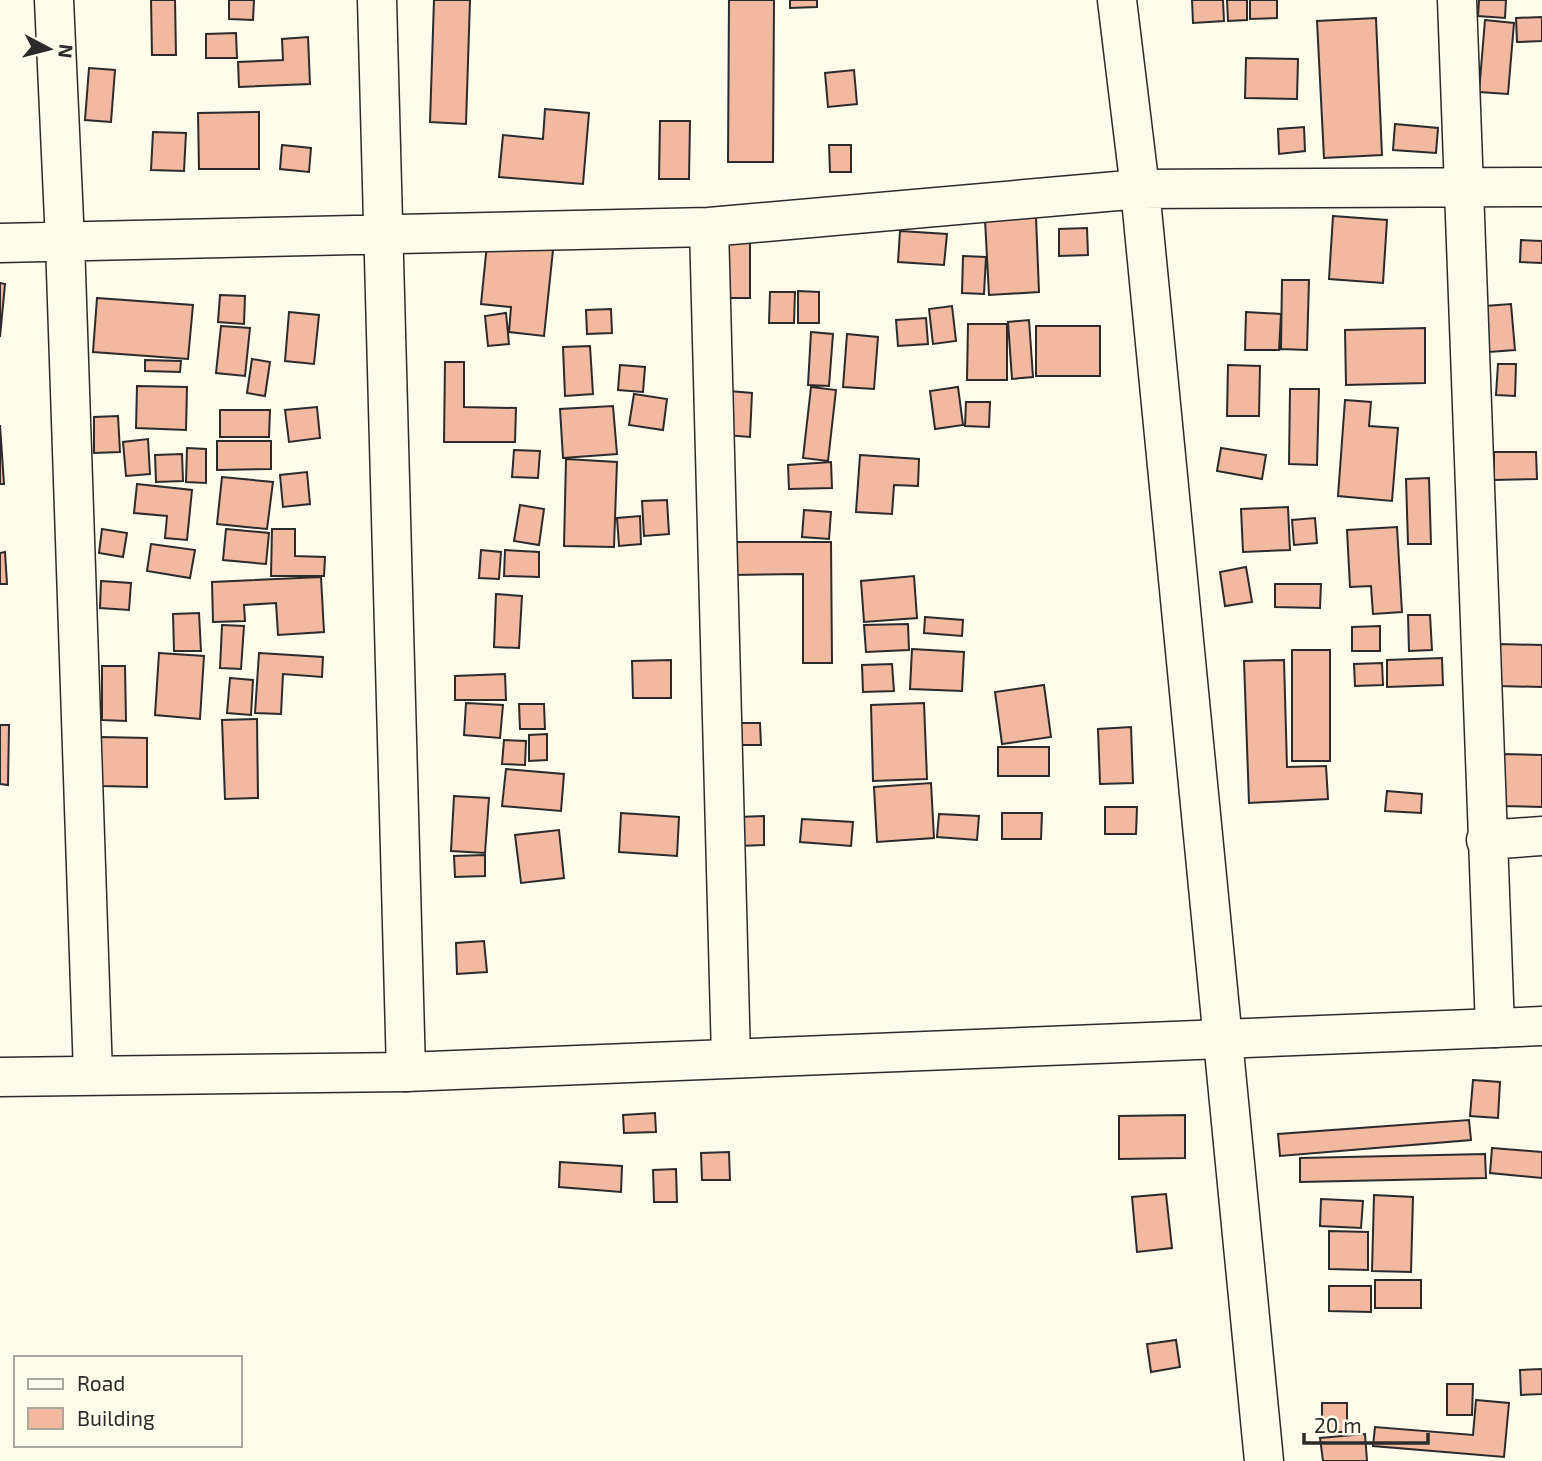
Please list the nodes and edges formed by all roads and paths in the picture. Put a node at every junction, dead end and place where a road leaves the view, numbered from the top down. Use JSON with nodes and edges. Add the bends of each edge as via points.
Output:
{"nodes":[{"id":1,"x":54,"y":0,"type":"edge"},
{"id":2,"x":377,"y":0,"type":"edge"},
{"id":3,"x":1117,"y":0,"type":"edge"},
{"id":4,"x":1457,"y":0,"type":"edge"},
{"id":5,"x":1542,"y":187,"type":"edge"},
{"id":6,"x":1140,"y":189,"type":"junction"},
{"id":7,"x":1465,"y":189,"type":"junction"},
{"id":8,"x":709,"y":227,"type":"junction"},
{"id":9,"x":381,"y":233,"type":"junction"},
{"id":10,"x":65,"y":242,"type":"junction"},
{"id":11,"x":0,"y":243,"type":"edge"},
{"id":12,"x":1542,"y":836,"type":"edge"},
{"id":13,"x":1486,"y":840,"type":"junction"},
{"id":14,"x":1542,"y":1026,"type":"edge"},
{"id":15,"x":1495,"y":1028,"type":"junction"},
{"id":16,"x":1224,"y":1040,"type":"junction"},
{"id":17,"x":730,"y":1058,"type":"junction"},
{"id":18,"x":406,"y":1072,"type":"junction"},
{"id":19,"x":93,"y":1075,"type":"junction"},
{"id":20,"x":0,"y":1077,"type":"edge"},
{"id":21,"x":1264,"y":1461,"type":"edge"}],
"edges":[{"from":1,"to":10,"type":"street"},
{"from":2,"to":9,"type":"street"},
{"from":3,"to":6,"type":"street"},
{"from":4,"to":7,"type":"street"},
{"from":5,"to":7,"type":"street"},
{"from":6,"to":7,"type":"street"},
{"from":6,"to":8,"type":"street"},
{"from":6,"to":16,"type":"street"},
{"from":7,"to":13,"type":"street"},
{"from":8,"to":9,"type":"street"},
{"from":8,"to":17,"type":"street"},
{"from":9,"to":10,"type":"street"},
{"from":9,"to":18,"type":"street"},
{"from":10,"to":11,"type":"street"},
{"from":10,"to":19,"type":"street"},
{"from":12,"to":13,"type":"street"},
{"from":13,"to":15,"type":"street"},
{"from":14,"to":15,"type":"street"},
{"from":15,"to":16,"type":"street"},
{"from":16,"to":17,"type":"street"},
{"from":16,"to":21,"type":"street"},
{"from":17,"to":18,"type":"street"},
{"from":18,"to":19,"type":"street"},
{"from":19,"to":20,"type":"street"}]}
